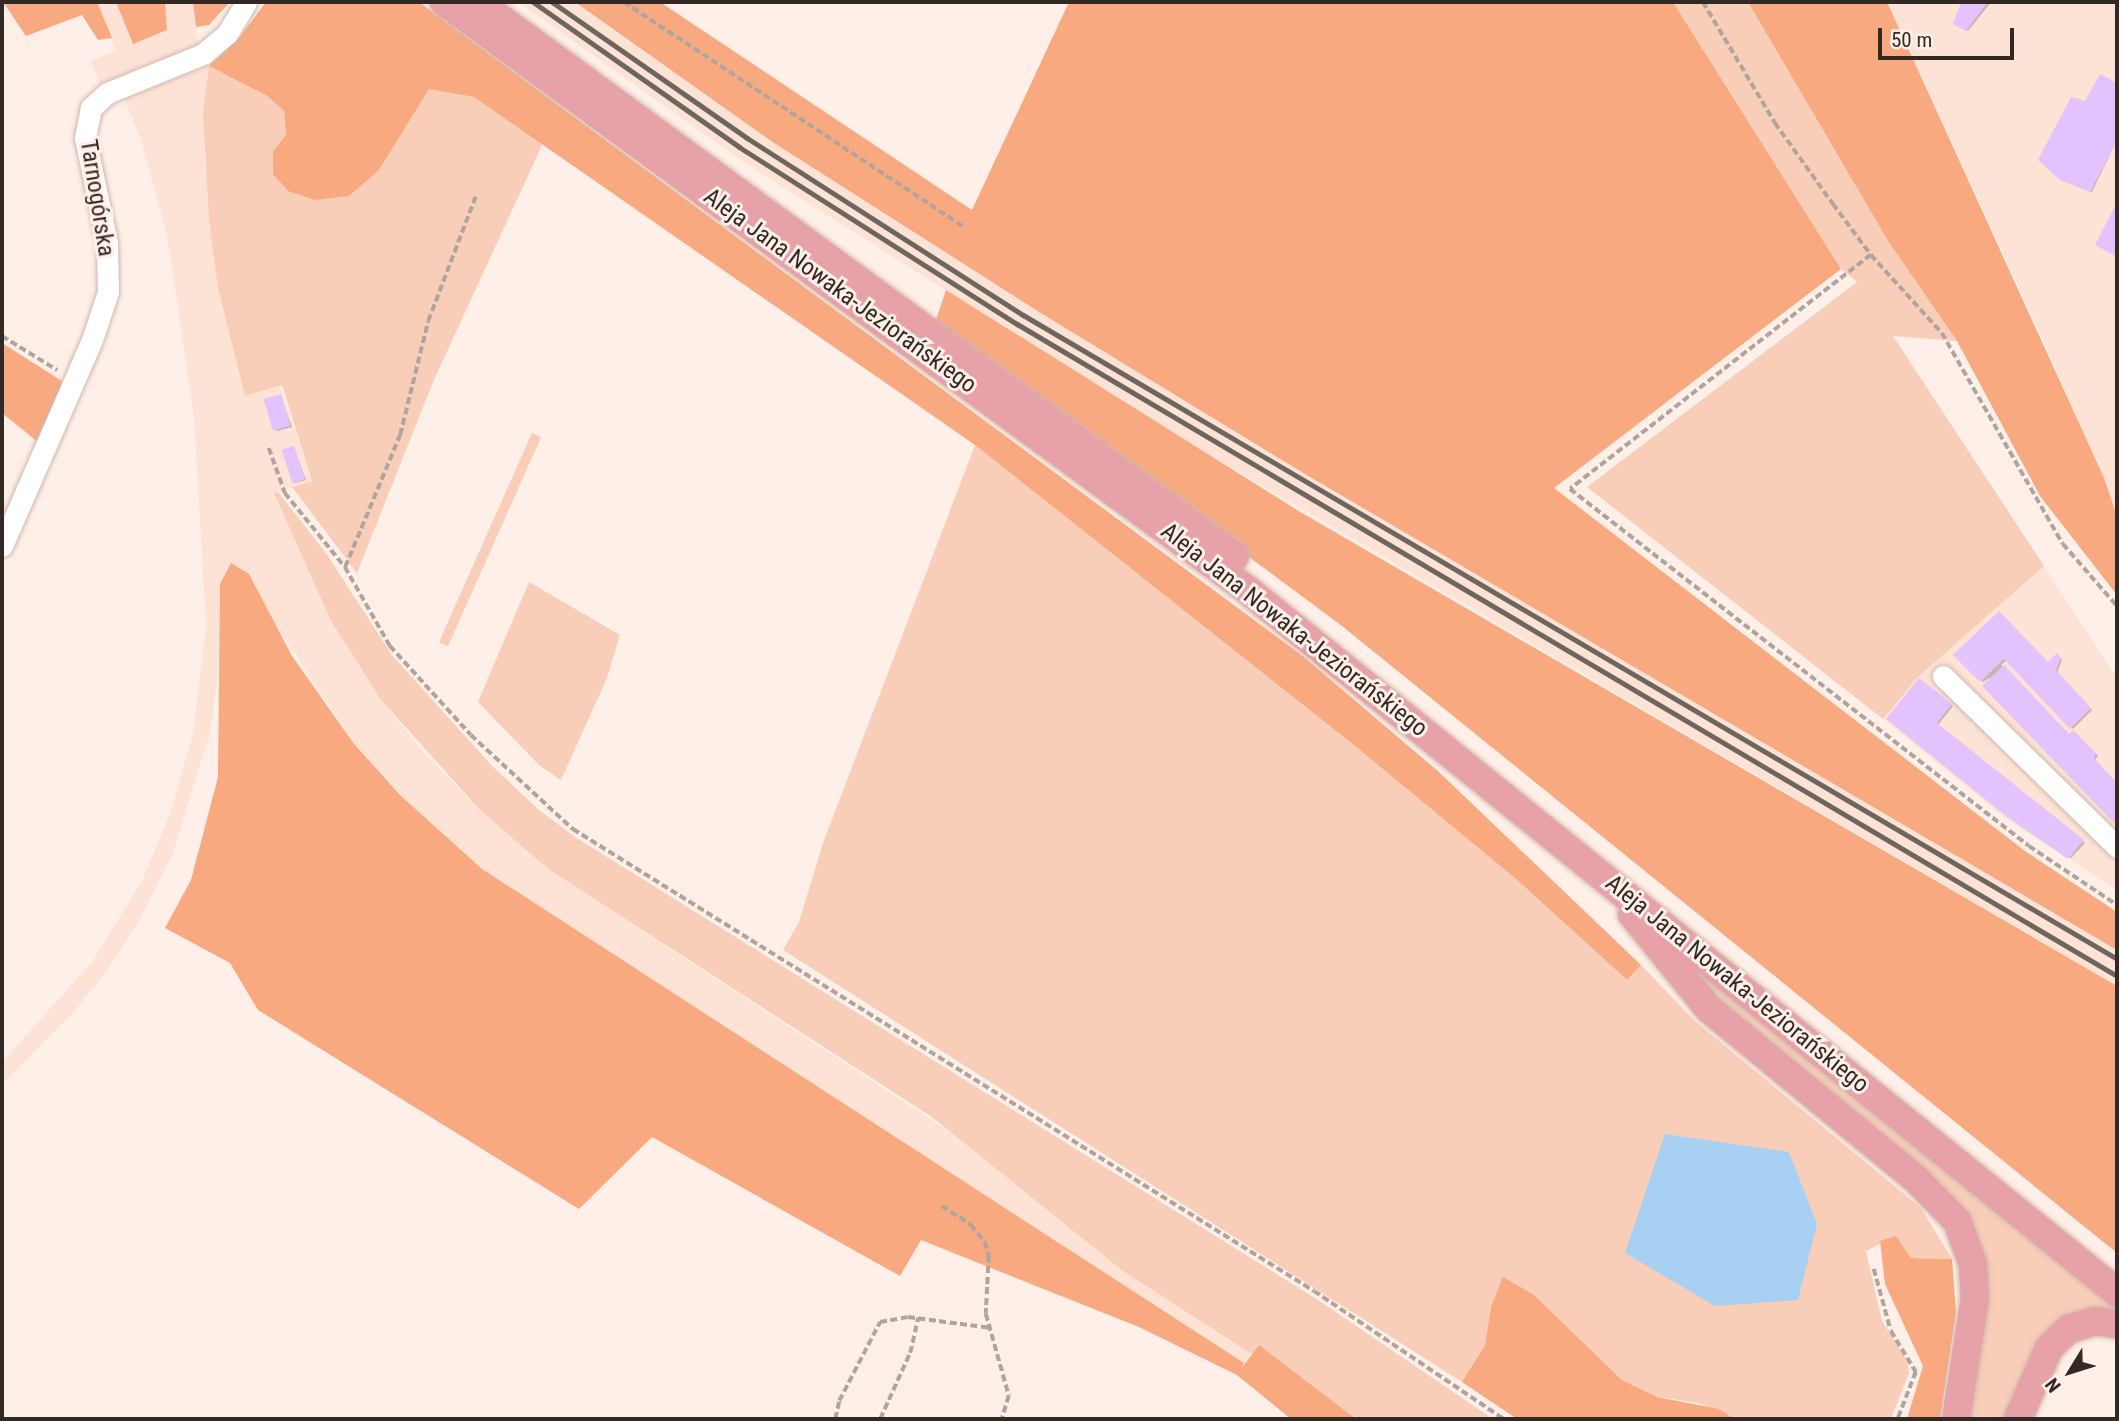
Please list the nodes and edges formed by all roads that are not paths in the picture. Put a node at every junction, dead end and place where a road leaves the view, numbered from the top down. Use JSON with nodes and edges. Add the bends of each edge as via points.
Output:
{"nodes":[{"id":1,"x":246,"y":2,"type":"edge"},
{"id":2,"x":444,"y":2,"type":"edge"},
{"id":3,"x":478,"y":2,"type":"edge"},
{"id":4,"x":2,"y":546,"type":"edge"},
{"id":5,"x":1943,"y":676,"type":"dead end"},
{"id":6,"x":2117,"y":847,"type":"edge"},
{"id":7,"x":1600,"y":873,"type":"junction"},
{"id":8,"x":2117,"y":1268,"type":"edge"},
{"id":9,"x":2117,"y":1292,"type":"edge"},
{"id":10,"x":2117,"y":1324,"type":"edge"},
{"id":11,"x":1956,"y":1419,"type":"edge"},
{"id":12,"x":2018,"y":1419,"type":"edge"}],
"edges":[{"from":1,"to":4,"type":"street","name":"Tarnogórska","via":[[227,34],[203,54],[107,93],[91,108],[85,138],[107,243],[108,292]]},
{"from":2,"to":7,"type":"main road","name":"Aleja Jana Nowaka-Jeziorańskiego","via":[[1245,588]]},
{"from":3,"to":8,"type":"main road","name":"Aleja Jana Nowaka-Jeziorańskiego","via":[[1255,571]]},
{"from":5,"to":6,"type":"street"},
{"from":7,"to":9,"type":"main road","name":"Aleja Jana Nowaka-Jeziorańskiego"},
{"from":7,"to":11,"type":"main road","via":[[1709,1009],[1916,1179],[1957,1221],[1973,1264],[1975,1298]]},
{"from":10,"to":12,"type":"main road","via":[[2095,1321],[2069,1329],[2049,1348]]}]}
